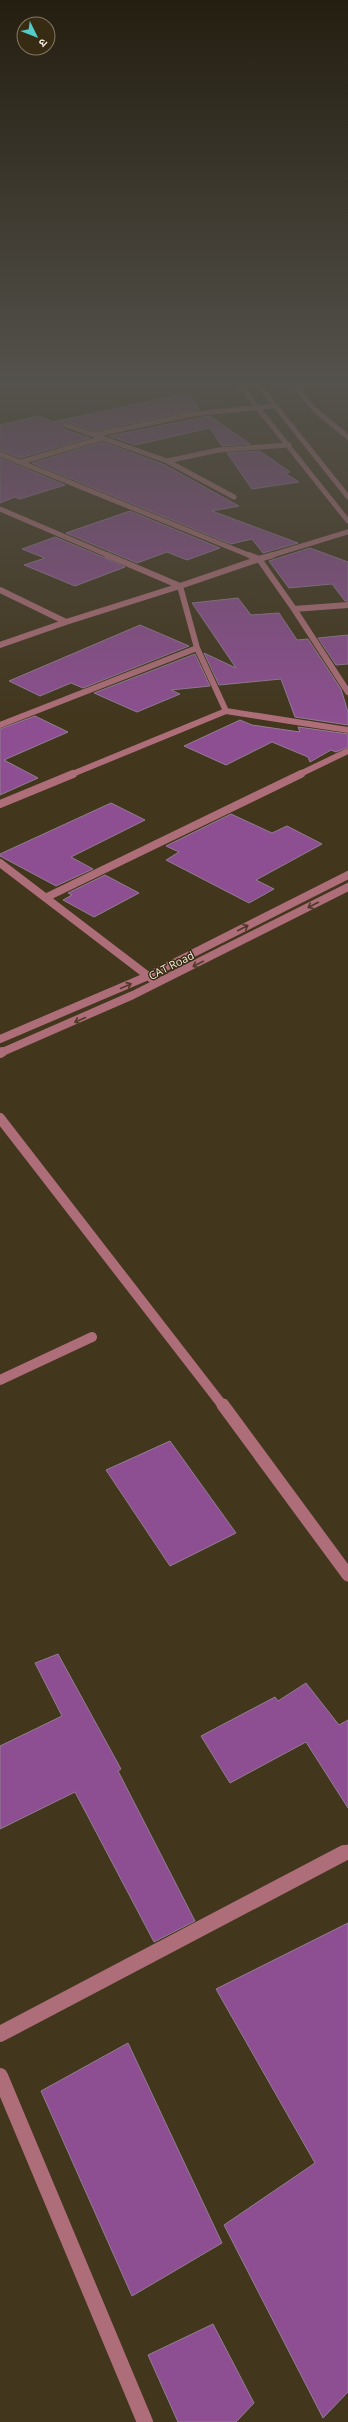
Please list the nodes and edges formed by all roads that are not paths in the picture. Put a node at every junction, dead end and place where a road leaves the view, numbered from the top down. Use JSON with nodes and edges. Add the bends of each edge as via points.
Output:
{"nodes":[{"id":1,"x":104,"y":496,"type":"edge"},
{"id":2,"x":329,"y":496,"type":"edge"},
{"id":3,"x":0,"y":509,"type":"edge"},
{"id":4,"x":348,"y":521,"type":"edge"},
{"id":5,"x":348,"y":532,"type":"edge"},
{"id":6,"x":259,"y":560,"type":"junction"},
{"id":7,"x":180,"y":586,"type":"junction"},
{"id":8,"x":0,"y":590,"type":"edge"},
{"id":9,"x":348,"y":605,"type":"edge"},
{"id":10,"x":294,"y":609,"type":"junction"},
{"id":11,"x":66,"y":622,"type":"junction"},
{"id":12,"x":0,"y":645,"type":"edge"},
{"id":13,"x":197,"y":648,"type":"junction"},
{"id":14,"x":348,"y":692,"type":"edge"},
{"id":15,"x":226,"y":711,"type":"junction"},
{"id":16,"x":0,"y":725,"type":"edge"},
{"id":17,"x":348,"y":730,"type":"edge"},
{"id":18,"x":348,"y":751,"type":"edge"},
{"id":19,"x":0,"y":804,"type":"edge"},
{"id":20,"x":0,"y":863,"type":"edge"},
{"id":21,"x":348,"y":875,"type":"edge"},
{"id":22,"x":348,"y":887,"type":"edge"},
{"id":23,"x":47,"y":897,"type":"junction"},
{"id":24,"x":148,"y":976,"type":"junction"},
{"id":25,"x":158,"y":984,"type":"junction"},
{"id":26,"x":0,"y":1039,"type":"edge"},
{"id":27,"x":0,"y":1053,"type":"edge"},
{"id":28,"x":0,"y":1118,"type":"edge"},
{"id":29,"x":92,"y":1337,"type":"dead end"},
{"id":30,"x":0,"y":1380,"type":"edge"},
{"id":31,"x":348,"y":1575,"type":"edge"},
{"id":32,"x":348,"y":1851,"type":"edge"},
{"id":33,"x":0,"y":2034,"type":"edge"},
{"id":34,"x":0,"y":2076,"type":"edge"},
{"id":35,"x":145,"y":2422,"type":"edge"}],
"edges":[{"from":1,"to":6,"type":"street"},
{"from":2,"to":4,"type":"street"},
{"from":3,"to":7,"type":"street"},
{"from":5,"to":6,"type":"street"},
{"from":6,"to":7,"type":"street"},
{"from":6,"to":10,"type":"street"},
{"from":7,"to":11,"type":"street"},
{"from":7,"to":13,"type":"street"},
{"from":8,"to":11,"type":"street"},
{"from":9,"to":10,"type":"street"},
{"from":10,"to":14,"type":"street"},
{"from":11,"to":12,"type":"street"},
{"from":13,"to":15,"type":"street"},
{"from":13,"to":16,"type":"street"},
{"from":15,"to":17,"type":"street"},
{"from":15,"to":19,"type":"street"},
{"from":18,"to":23,"type":"street"},
{"from":20,"to":23,"type":"street"},
{"from":24,"to":21,"type":"street","name":"CAT Road","one_way":true},
{"from":22,"to":25,"type":"street","name":"CAT Road","one_way":true},
{"from":23,"to":24,"type":"street"},
{"from":24,"to":25,"type":"street"},
{"from":26,"to":24,"type":"street","name":"CAT Road","one_way":true},
{"from":25,"to":27,"type":"street","name":"CAT Road","one_way":true},
{"from":28,"to":31,"type":"street","via":[[224,1407]]},
{"from":29,"to":30,"type":"street"},
{"from":32,"to":33,"type":"street"},
{"from":34,"to":35,"type":"street"}]}
